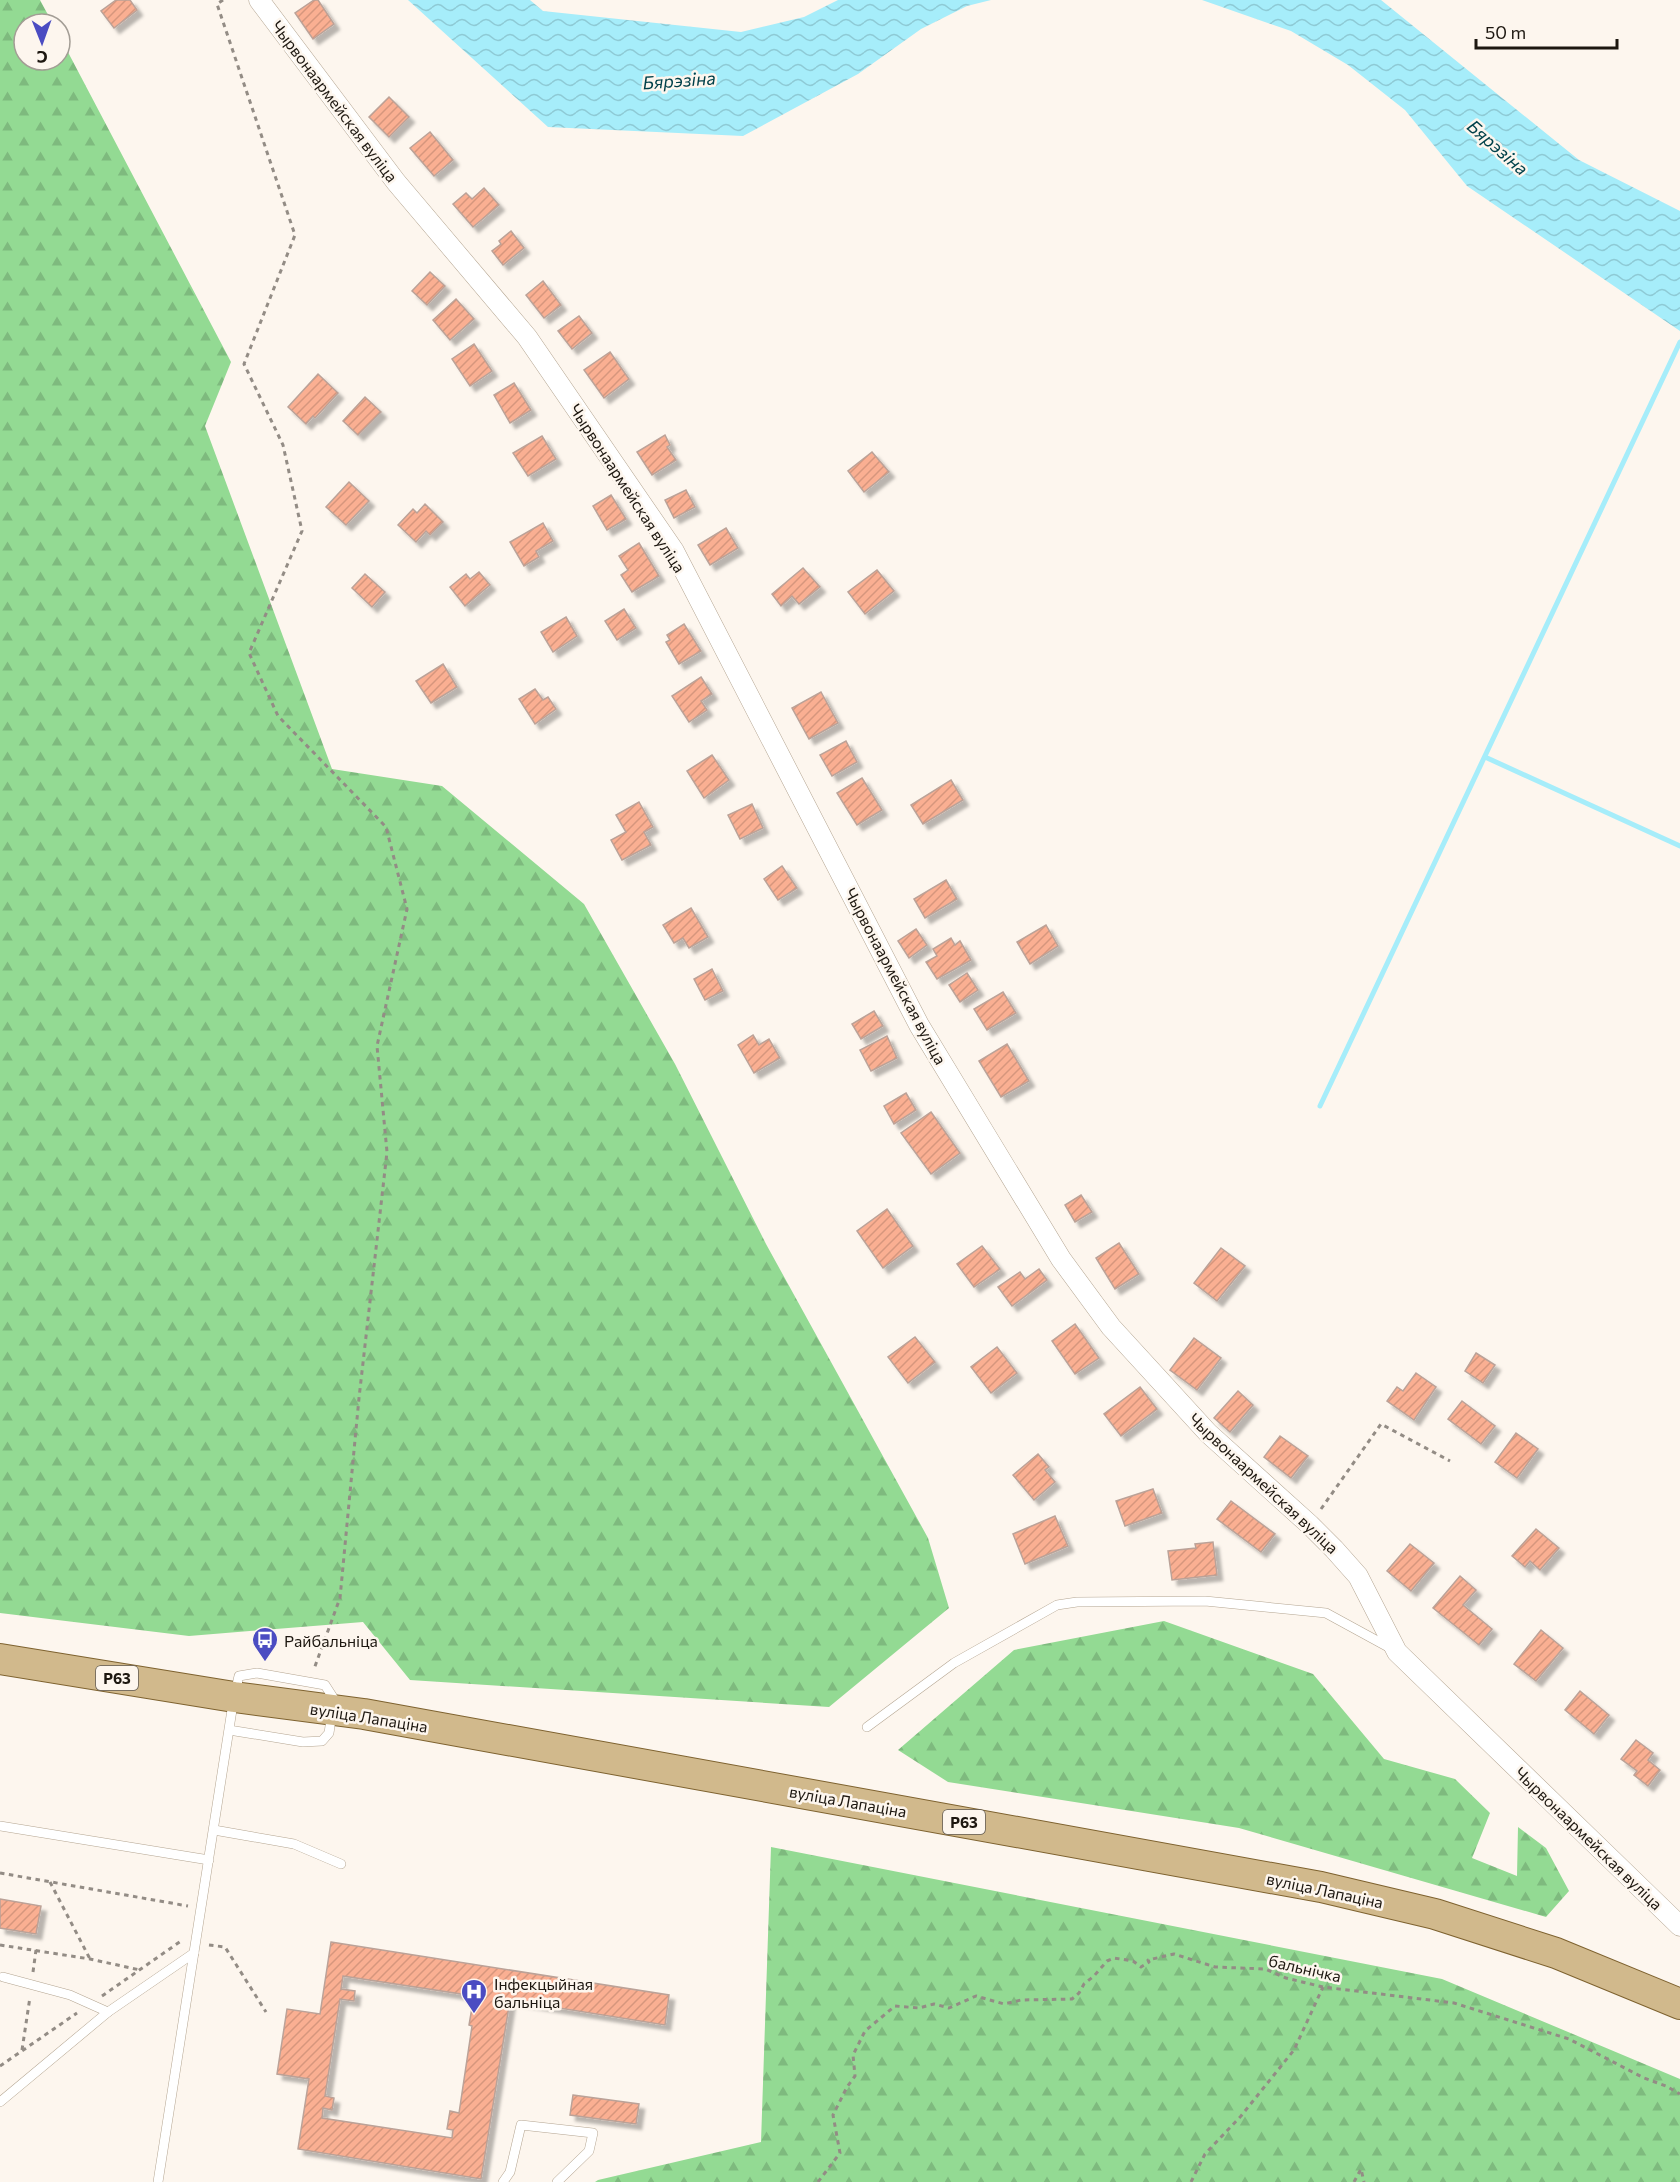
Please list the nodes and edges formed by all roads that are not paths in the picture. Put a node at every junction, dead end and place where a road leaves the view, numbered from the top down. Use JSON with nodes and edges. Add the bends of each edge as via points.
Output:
{"nodes":[{"id":1,"x":259,"y":0,"type":"edge"},
{"id":2,"x":1397,"y":1652,"type":"junction"},
{"id":3,"x":0,"y":1659,"type":"edge"},
{"id":4,"x":234,"y":1697,"type":"junction"},
{"id":5,"x":332,"y":1710,"type":"junction"},
{"id":6,"x":867,"y":1727,"type":"dead end"},
{"id":7,"x":229,"y":1730,"type":"junction"},
{"id":8,"x":0,"y":1826,"type":"edge"},
{"id":9,"x":214,"y":1830,"type":"junction"},
{"id":10,"x":209,"y":1860,"type":"junction"},
{"id":11,"x":340,"y":1864,"type":"dead end"},
{"id":12,"x":1680,"y":1926,"type":"edge"},
{"id":13,"x":195,"y":1948,"type":"junction"},
{"id":14,"x":3,"y":1977,"type":"dead end"},
{"id":15,"x":1680,"y":2004,"type":"edge"},
{"id":16,"x":108,"y":2012,"type":"junction"},
{"id":17,"x":0,"y":2102,"type":"edge"},
{"id":18,"x":158,"y":2182,"type":"edge"},
{"id":19,"x":503,"y":2182,"type":"edge"},
{"id":20,"x":557,"y":2182,"type":"edge"}],
"edges":[{"from":1,"to":2,"type":"street","name":"Чырвонаармейская вуліца","via":[[396,182],[527,337],[674,551],[919,1025],[1061,1259],[1111,1327],[1208,1433],[1310,1525],[1359,1576]]},
{"from":2,"to":6,"type":"lane","via":[[1326,1613],[1205,1601],[1077,1602],[1057,1605],[954,1663]]},
{"from":2,"to":12,"type":"street","name":"Чырвонаармейская вуліца"},
{"from":3,"to":4,"type":"main road","name":"вуліца Лапаціна","number":"Р63"},
{"from":4,"to":5,"type":"main road","name":"вуліца Лапаціна","number":"Р63"},
{"from":4,"to":5,"type":"lane","via":[[239,1676],[257,1672],[325,1685],[334,1699]]},
{"from":4,"to":7,"type":"lane"},
{"from":5,"to":7,"type":"lane","via":[[329,1733],[322,1740],[303,1742]]},
{"from":5,"to":15,"type":"main road","name":"вуліца Лапаціна","number":"Р63","via":[[1322,1887],[1435,1914],[1556,1953]]},
{"from":7,"to":9,"type":"lane"},
{"from":8,"to":10,"type":"lane"},
{"from":9,"to":10,"type":"lane"},
{"from":9,"to":11,"type":"lane","via":[[294,1844]]},
{"from":10,"to":13,"type":"lane"},
{"from":13,"to":16,"type":"lane"},
{"from":13,"to":18,"type":"lane"},
{"from":14,"to":16,"type":"lane","via":[[70,1995]]},
{"from":16,"to":17,"type":"lane"},
{"from":19,"to":20,"type":"lane","via":[[510,2172],[521,2125],[593,2133],[589,2151]]}]}
